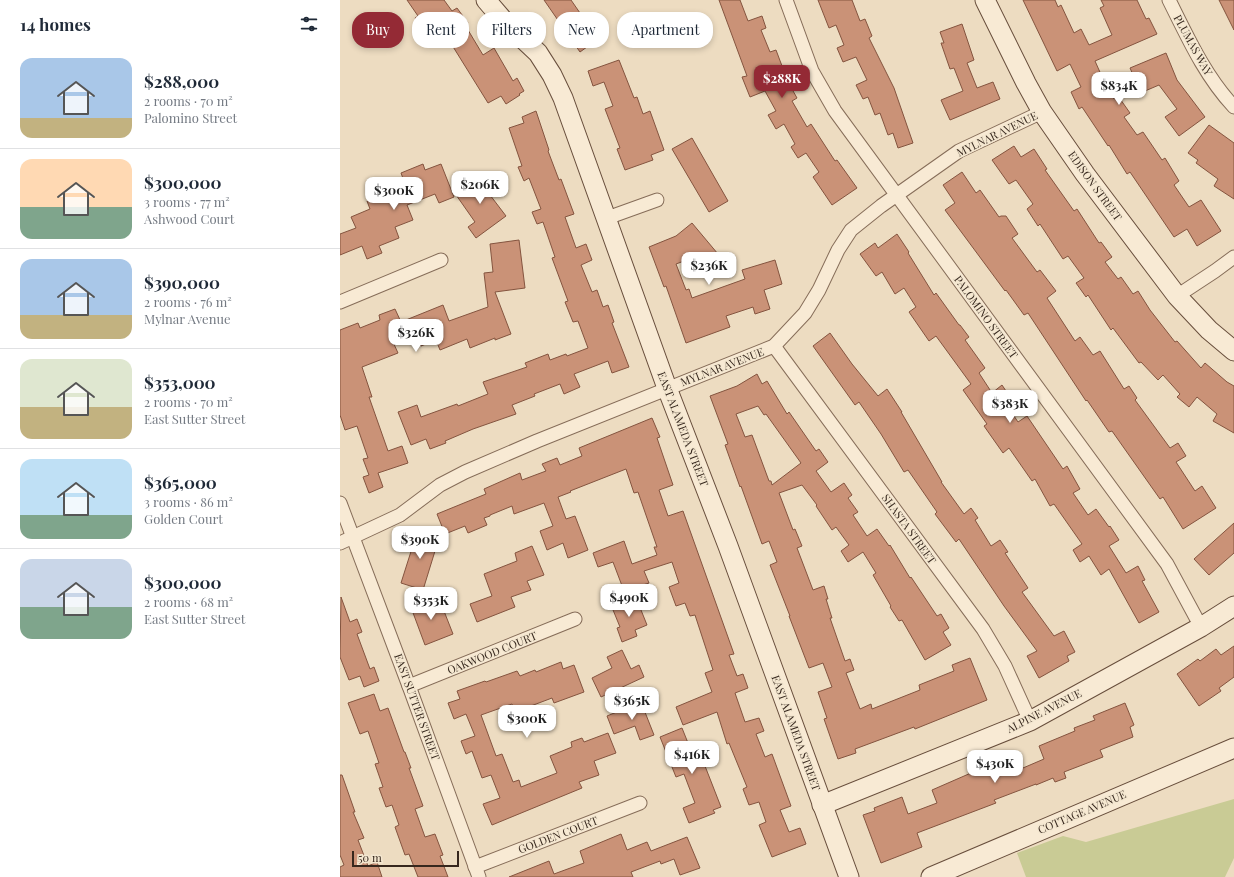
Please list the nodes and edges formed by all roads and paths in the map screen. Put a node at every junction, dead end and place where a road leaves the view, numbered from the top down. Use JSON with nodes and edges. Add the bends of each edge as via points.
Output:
{"nodes":[{"id":1,"x":486,"y":0,"type":"edge"},
{"id":2,"x":786,"y":0,"type":"edge"},
{"id":3,"x":985,"y":0,"type":"edge"},
{"id":4,"x":1169,"y":0,"type":"edge"},
{"id":5,"x":1234,"y":108,"type":"edge"},
{"id":6,"x":1042,"y":112,"type":"junction"},
{"id":7,"x":896,"y":195,"type":"junction"},
{"id":8,"x":656,"y":200,"type":"dead end"},
{"id":9,"x":607,"y":218,"type":"junction"},
{"id":10,"x":1234,"y":257,"type":"edge"},
{"id":11,"x":441,"y":260,"type":"dead end"},
{"id":12,"x":1177,"y":296,"type":"junction"},
{"id":13,"x":340,"y":302,"type":"edge"},
{"id":14,"x":774,"y":346,"type":"junction"},
{"id":15,"x":1234,"y":351,"type":"edge"},
{"id":16,"x":667,"y":388,"type":"junction"},
{"id":17,"x":340,"y":503,"type":"edge"},
{"id":18,"x":353,"y":538,"type":"junction"},
{"id":19,"x":340,"y":543,"type":"edge"},
{"id":20,"x":1234,"y":606,"type":"edge"},
{"id":21,"x":575,"y":619,"type":"dead end"},
{"id":22,"x":1201,"y":627,"type":"junction"},
{"id":23,"x":409,"y":686,"type":"junction"},
{"id":24,"x":1030,"y":721,"type":"junction"},
{"id":25,"x":1234,"y":748,"type":"edge"},
{"id":26,"x":640,"y":803,"type":"dead end"},
{"id":27,"x":822,"y":805,"type":"junction"},
{"id":28,"x":477,"y":872,"type":"edge"},
{"id":29,"x":849,"y":877,"type":"edge"},
{"id":30,"x":931,"y":877,"type":"edge"}],
"edges":[{"from":1,"to":9,"type":"street","name":"EAST ALAMEDA STREET","via":[[538,53],[552,75],[563,98]]},
{"from":2,"to":7,"type":"street","name":"PALOMINO STREET","via":[[812,71],[835,111]]},
{"from":3,"to":6,"type":"street","name":"EDISON STREET"},
{"from":4,"to":5,"type":"street","name":"PLUMAS WAY","via":[[1200,61]]},
{"from":6,"to":7,"type":"street","name":"MYLNAR AVENUE","via":[[959,151]]},
{"from":6,"to":12,"type":"street","name":"EDISON STREET","via":[[1085,174]]},
{"from":7,"to":14,"type":"street","name":"MYLNAR AVENUE","via":[[851,230],[804,313]]},
{"from":7,"to":22,"type":"street","name":"PALOMINO STREET","via":[[1167,564]]},
{"from":8,"to":9,"type":"street"},
{"from":9,"to":16,"type":"street","name":"EAST ALAMEDA STREET"},
{"from":10,"to":12,"type":"street"},
{"from":11,"to":13,"type":"street"},
{"from":12,"to":15,"type":"street","name":"EDISON STREET","via":[[1208,330]]},
{"from":14,"to":16,"type":"street","name":"MYLNAR AVENUE"},
{"from":14,"to":24,"type":"street","name":"SHASTA STREET","via":[[983,629],[1005,666]]},
{"from":16,"to":18,"type":"street","name":"MYLNAR AVENUE","via":[[465,472],[440,485],[400,515]]},
{"from":16,"to":27,"type":"street","name":"EAST ALAMEDA STREET","via":[[731,554]]},
{"from":17,"to":18,"type":"street","name":"EAST SUTTER STREET"},
{"from":18,"to":19,"type":"street","name":"MYLNAR AVENUE"},
{"from":18,"to":23,"type":"street","name":"EAST SUTTER STREET"},
{"from":20,"to":22,"type":"street","name":"ALPINE AVENUE"},
{"from":21,"to":23,"type":"street","name":"OAKWOOD COURT"},
{"from":22,"to":24,"type":"street","name":"ALPINE AVENUE"},
{"from":23,"to":28,"type":"street","name":"EAST SUTTER STREET"},
{"from":24,"to":27,"type":"street","name":"ALPINE AVENUE"},
{"from":25,"to":30,"type":"street","name":"COTTAGE AVENUE"},
{"from":26,"to":28,"type":"street","name":"GOLDEN COURT"},
{"from":27,"to":29,"type":"street","name":"EAST ALAMEDA STREET"}]}
